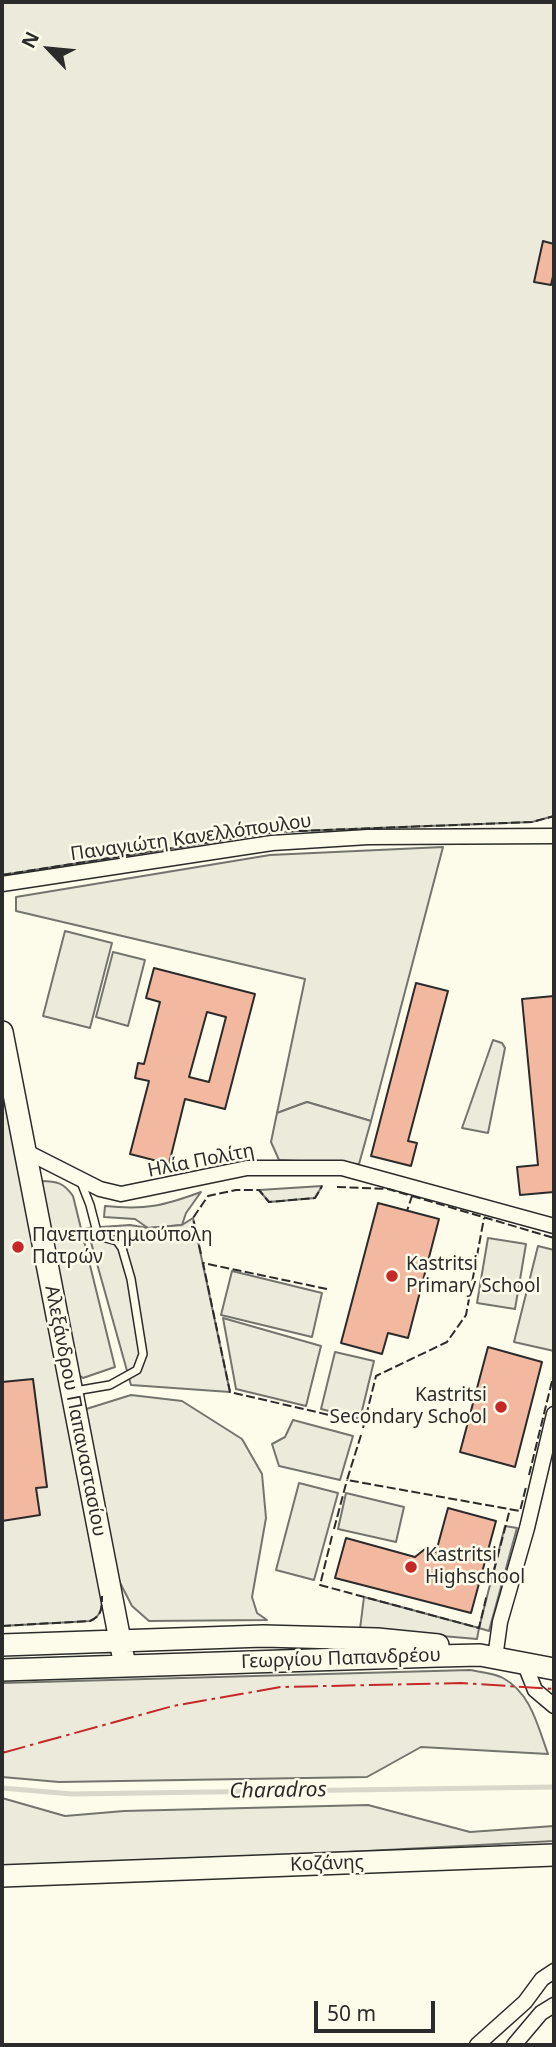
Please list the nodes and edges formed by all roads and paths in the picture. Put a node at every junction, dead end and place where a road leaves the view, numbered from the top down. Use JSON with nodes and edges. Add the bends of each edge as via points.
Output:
{"nodes":[{"id":1,"x":554,"y":837,"type":"edge"},
{"id":2,"x":2,"y":884,"type":"edge"},
{"id":3,"x":2,"y":1032,"type":"edge"},
{"id":4,"x":25,"y":1151,"type":"junction"},
{"id":5,"x":80,"y":1179,"type":"junction"},
{"id":6,"x":554,"y":1226,"type":"edge"},
{"id":7,"x":71,"y":1392,"type":"junction"},
{"id":8,"x":554,"y":1414,"type":"edge"},
{"id":9,"x":120,"y":1641,"type":"junction"},
{"id":10,"x":2,"y":1645,"type":"edge"},
{"id":11,"x":467,"y":1654,"type":"junction"},
{"id":12,"x":495,"y":1658,"type":"junction"},
{"id":13,"x":526,"y":1665,"type":"junction"},
{"id":14,"x":125,"y":1666,"type":"junction"},
{"id":15,"x":554,"y":1669,"type":"edge"},
{"id":16,"x":2,"y":1670,"type":"edge"},
{"id":17,"x":554,"y":1706,"type":"edge"},
{"id":18,"x":554,"y":1855,"type":"edge"},
{"id":19,"x":2,"y":1876,"type":"edge"},
{"id":20,"x":554,"y":1971,"type":"edge"},
{"id":21,"x":554,"y":2005,"type":"edge"},
{"id":22,"x":484,"y":2043,"type":"edge"},
{"id":23,"x":514,"y":2045,"type":"edge"}],
"edges":[{"from":1,"to":2,"type":"street","name":"Παναγιώτη Κανελλόπουλου","via":[[368,837],[272,843]]},
{"from":3,"to":4,"type":"street","name":"Αλεξάνδρου Παπαναστασίου"},
{"from":4,"to":5,"type":"street","name":"Ηλία Πολίτη"},
{"from":4,"to":7,"type":"street","name":"Αλεξάνδρου Παπαναστασίου"},
{"from":5,"to":6,"type":"street","name":"Ηλία Πολίτη","via":[[127,1195],[247,1168],[342,1168]]},
{"from":5,"to":7,"type":"lane","via":[[97,1232],[122,1248],[143,1354],[137,1370],[110,1385]]},
{"from":7,"to":9,"type":"street","name":"Αλεξάνδρου Παπαναστασίου"},
{"from":8,"to":12,"type":"street","via":[[500,1622]]},
{"from":9,"to":10,"type":"street","name":"Γεωργίου Παπανδρέου"},
{"from":9,"to":11,"type":"street","name":"Γεωργίου Παπανδρέου","via":[[351,1637],[437,1645]]},
{"from":9,"to":14,"type":"street","name":"Αλεξάνδρου Παπαναστασίου"},
{"from":11,"to":12,"type":"street"},
{"from":11,"to":14,"type":"street","name":"Γεωργίου Παπανδρέου"},
{"from":12,"to":13,"type":"street"},
{"from":13,"to":15,"type":"street"},
{"from":13,"to":17,"type":"street","via":[[535,1690]]},
{"from":14,"to":16,"type":"street","name":"Γεωργίου Παπανδρέου"},
{"from":18,"to":19,"type":"street","name":"Κοζάνης"},
{"from":20,"to":22,"type":"street"},
{"from":21,"to":23,"type":"street","via":[[541,2013]]}]}
